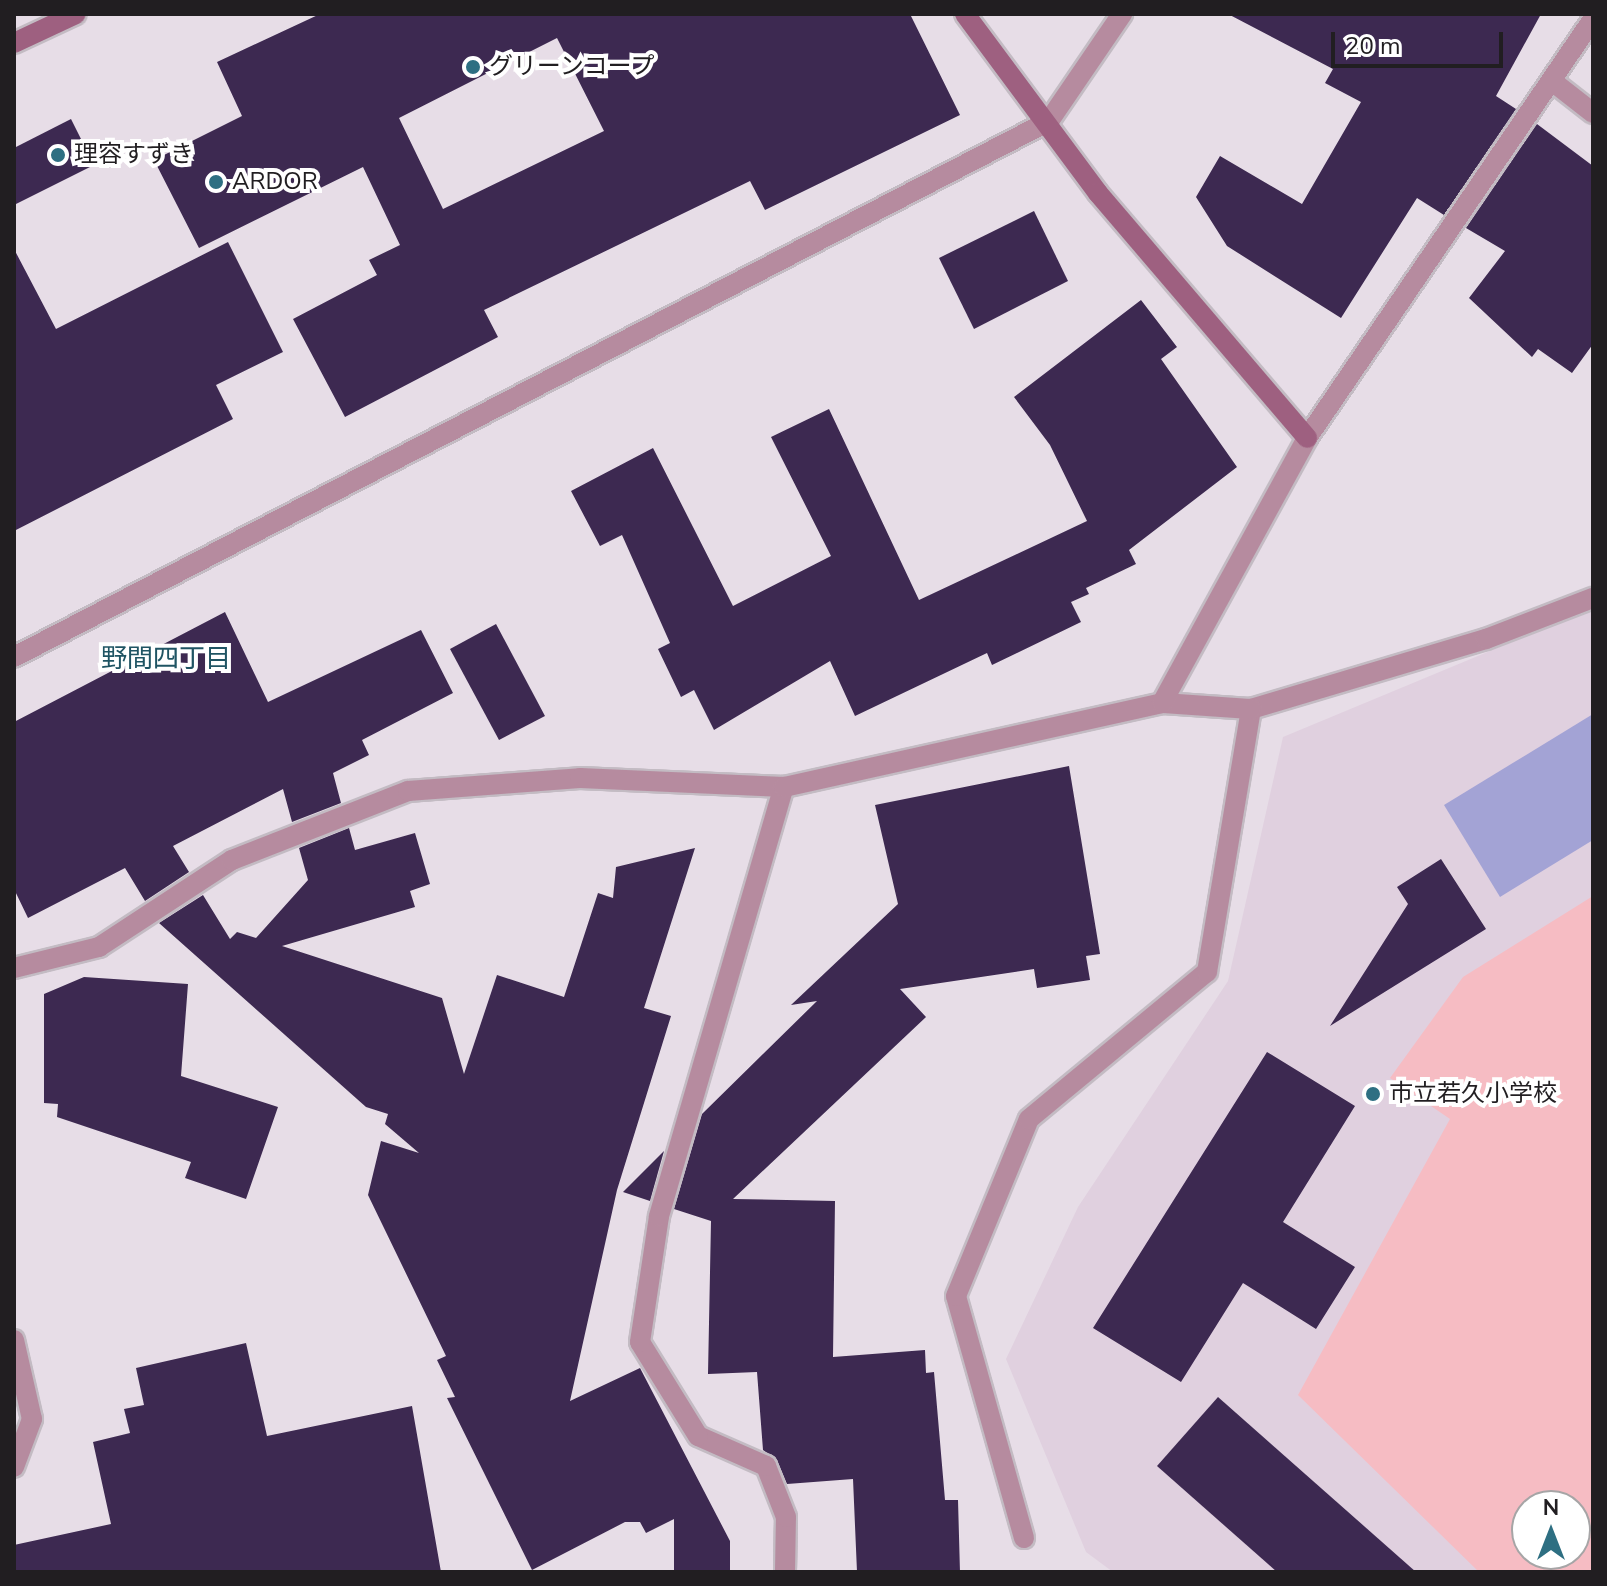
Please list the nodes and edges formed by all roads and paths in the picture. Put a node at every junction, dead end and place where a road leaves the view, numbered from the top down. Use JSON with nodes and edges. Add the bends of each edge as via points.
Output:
{"nodes":[{"id":1,"x":76,"y":14,"type":"edge"},
{"id":2,"x":965,"y":14,"type":"edge"},
{"id":3,"x":1122,"y":14,"type":"edge"},
{"id":4,"x":1593,"y":19,"type":"edge"},
{"id":5,"x":14,"y":43,"type":"edge"},
{"id":6,"x":1552,"y":81,"type":"junction"},
{"id":7,"x":1593,"y":113,"type":"edge"},
{"id":8,"x":1049,"y":121,"type":"junction"},
{"id":9,"x":1307,"y":438,"type":"junction"},
{"id":10,"x":1593,"y":598,"type":"edge"},
{"id":11,"x":14,"y":657,"type":"edge"},
{"id":12,"x":1162,"y":703,"type":"junction"},
{"id":13,"x":1251,"y":709,"type":"junction"},
{"id":14,"x":784,"y":787,"type":"junction"},
{"id":15,"x":14,"y":968,"type":"edge"},
{"id":16,"x":14,"y":1340,"type":"edge"},
{"id":17,"x":14,"y":1467,"type":"edge"},
{"id":18,"x":1024,"y":1538,"type":"dead end"},
{"id":19,"x":785,"y":1572,"type":"edge"}],
"edges":[{"from":1,"to":5,"type":"street"},
{"from":2,"to":8,"type":"street"},
{"from":3,"to":8,"type":"street"},
{"from":4,"to":6,"type":"street"},
{"from":6,"to":7,"type":"street"},
{"from":6,"to":9,"type":"street"},
{"from":8,"to":9,"type":"street","via":[[1098,193]]},
{"from":8,"to":11,"type":"street"},
{"from":9,"to":12,"type":"street"},
{"from":10,"to":13,"type":"street","via":[[1486,639]]},
{"from":12,"to":13,"type":"street"},
{"from":12,"to":14,"type":"street","via":[[973,739]]},
{"from":13,"to":18,"type":"street","via":[[1207,972],[1029,1119],[956,1296]]},
{"from":14,"to":15,"type":"street","via":[[580,778],[408,791],[232,860],[99,947]]},
{"from":14,"to":19,"type":"street","via":[[659,1216],[640,1342],[698,1436],[766,1466],[786,1517]]},
{"from":16,"to":17,"type":"street","via":[[32,1419]]}]}
